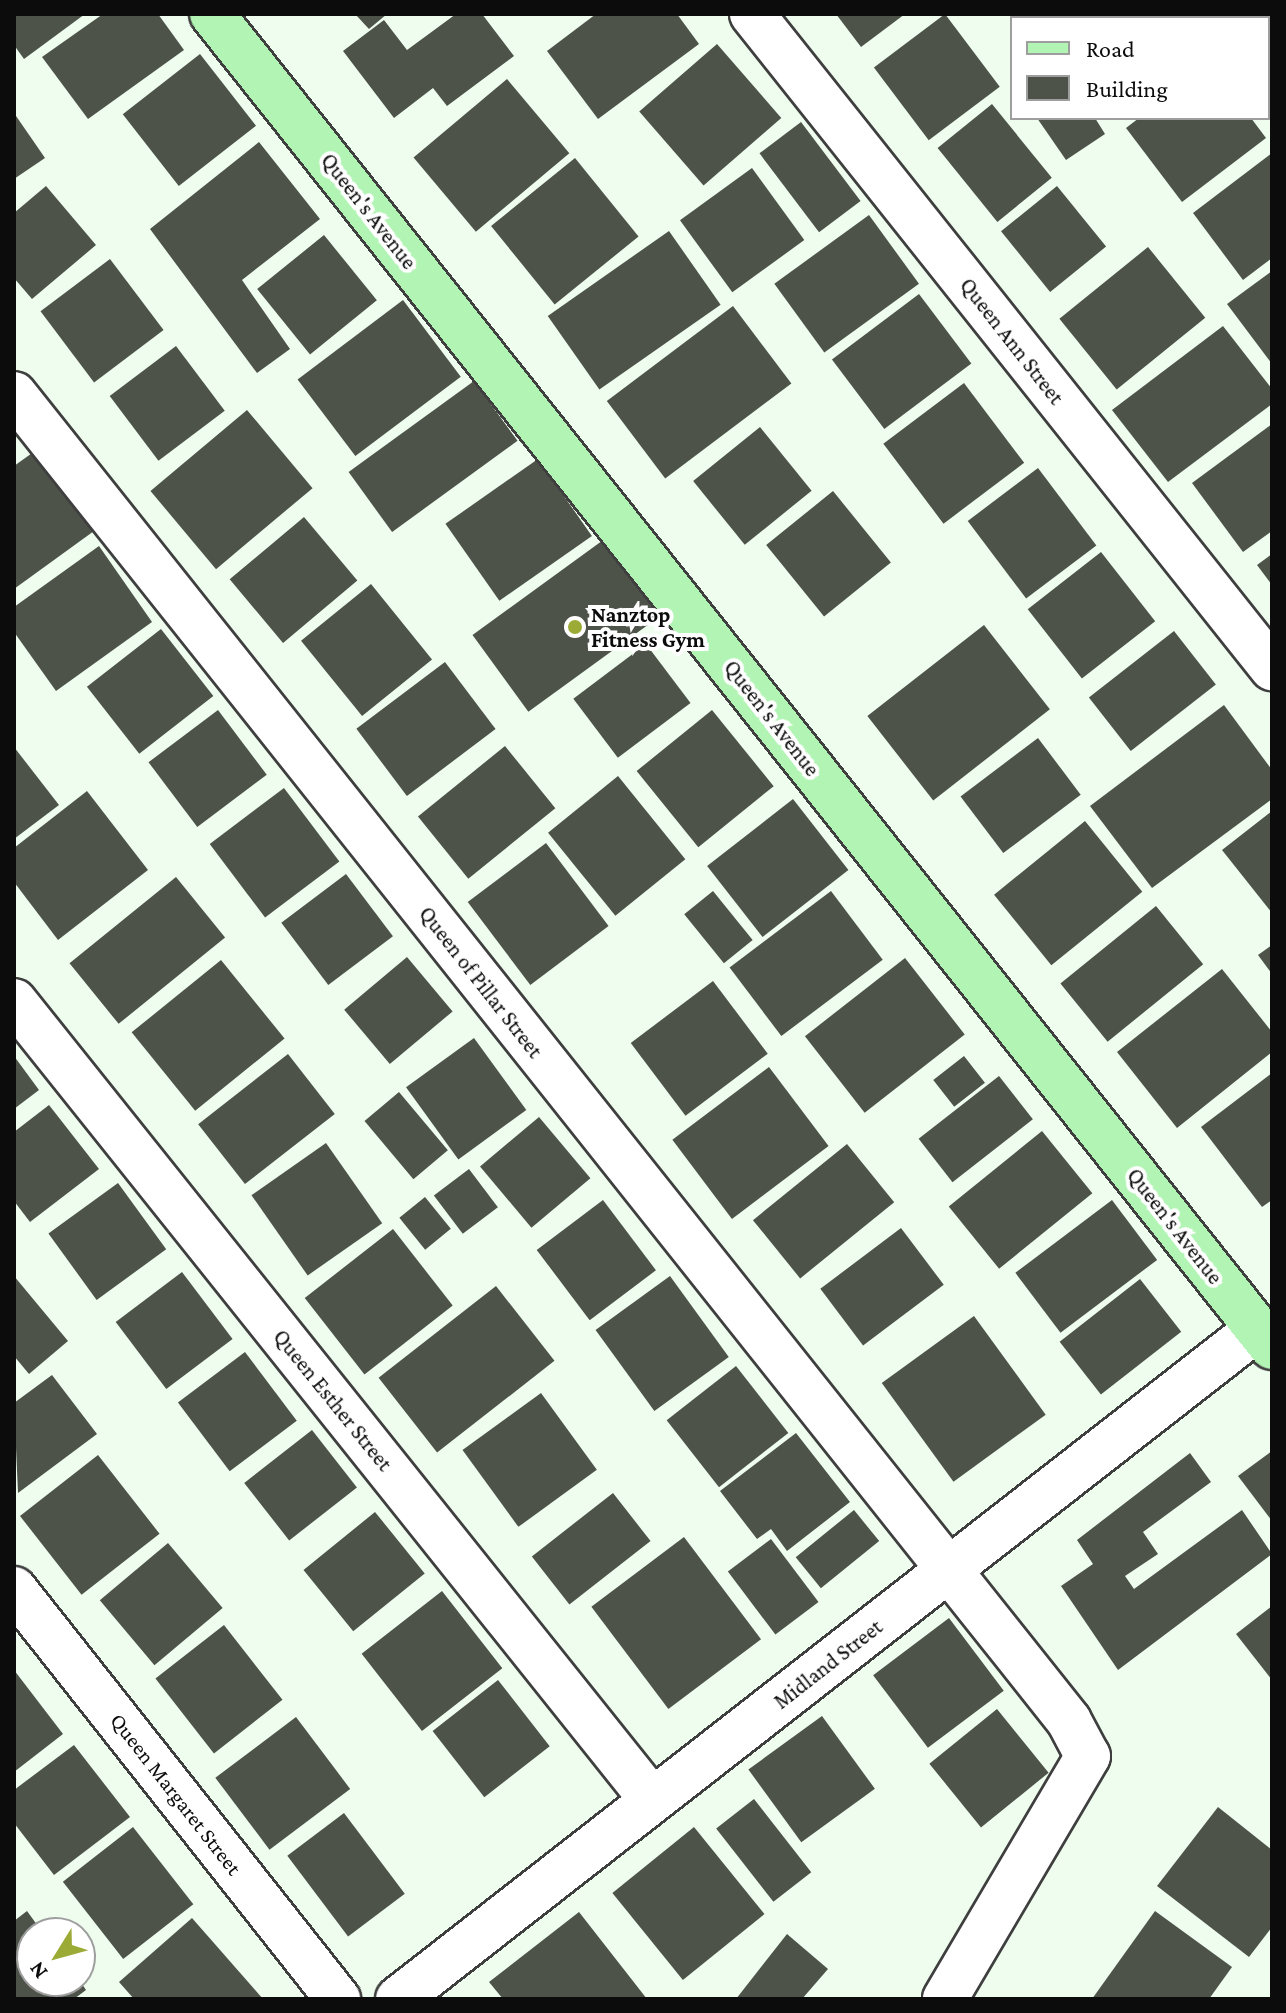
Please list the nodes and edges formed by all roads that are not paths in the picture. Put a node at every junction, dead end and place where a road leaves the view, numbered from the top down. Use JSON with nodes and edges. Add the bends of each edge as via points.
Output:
{"nodes":[{"id":1,"x":212,"y":14,"type":"edge"},
{"id":2,"x":752,"y":14,"type":"edge"},
{"id":3,"x":14,"y":394,"type":"edge"},
{"id":4,"x":1272,"y":668,"type":"edge"},
{"id":5,"x":14,"y":1001,"type":"edge"},
{"id":6,"x":1265,"y":1338,"type":"edge"},
{"id":7,"x":949,"y":1570,"type":"junction"},
{"id":8,"x":14,"y":1589,"type":"edge"},
{"id":9,"x":652,"y":1800,"type":"junction"},
{"id":10,"x":338,"y":1999,"type":"edge"},
{"id":11,"x":398,"y":1999,"type":"edge"},
{"id":12,"x":945,"y":1999,"type":"edge"}],
"edges":[{"from":1,"to":6,"type":"street","name":"Queen's Avenue"},
{"from":2,"to":4,"type":"street","name":"Queen Ann Street"},
{"from":3,"to":7,"type":"street","name":"Queen of Pillar Street"},
{"from":5,"to":9,"type":"street","name":"Queen Esther Street"},
{"from":6,"to":7,"type":"street","name":"Midland Street"},
{"from":7,"to":9,"type":"street","name":"Midland Street"},
{"from":7,"to":12,"type":"street","name":"Queen of Pillar Street","via":[[1069,1721],[1088,1756]]},
{"from":8,"to":10,"type":"street","name":"Queen Margaret Street"},
{"from":9,"to":11,"type":"street","name":"Midland Street"}]}
